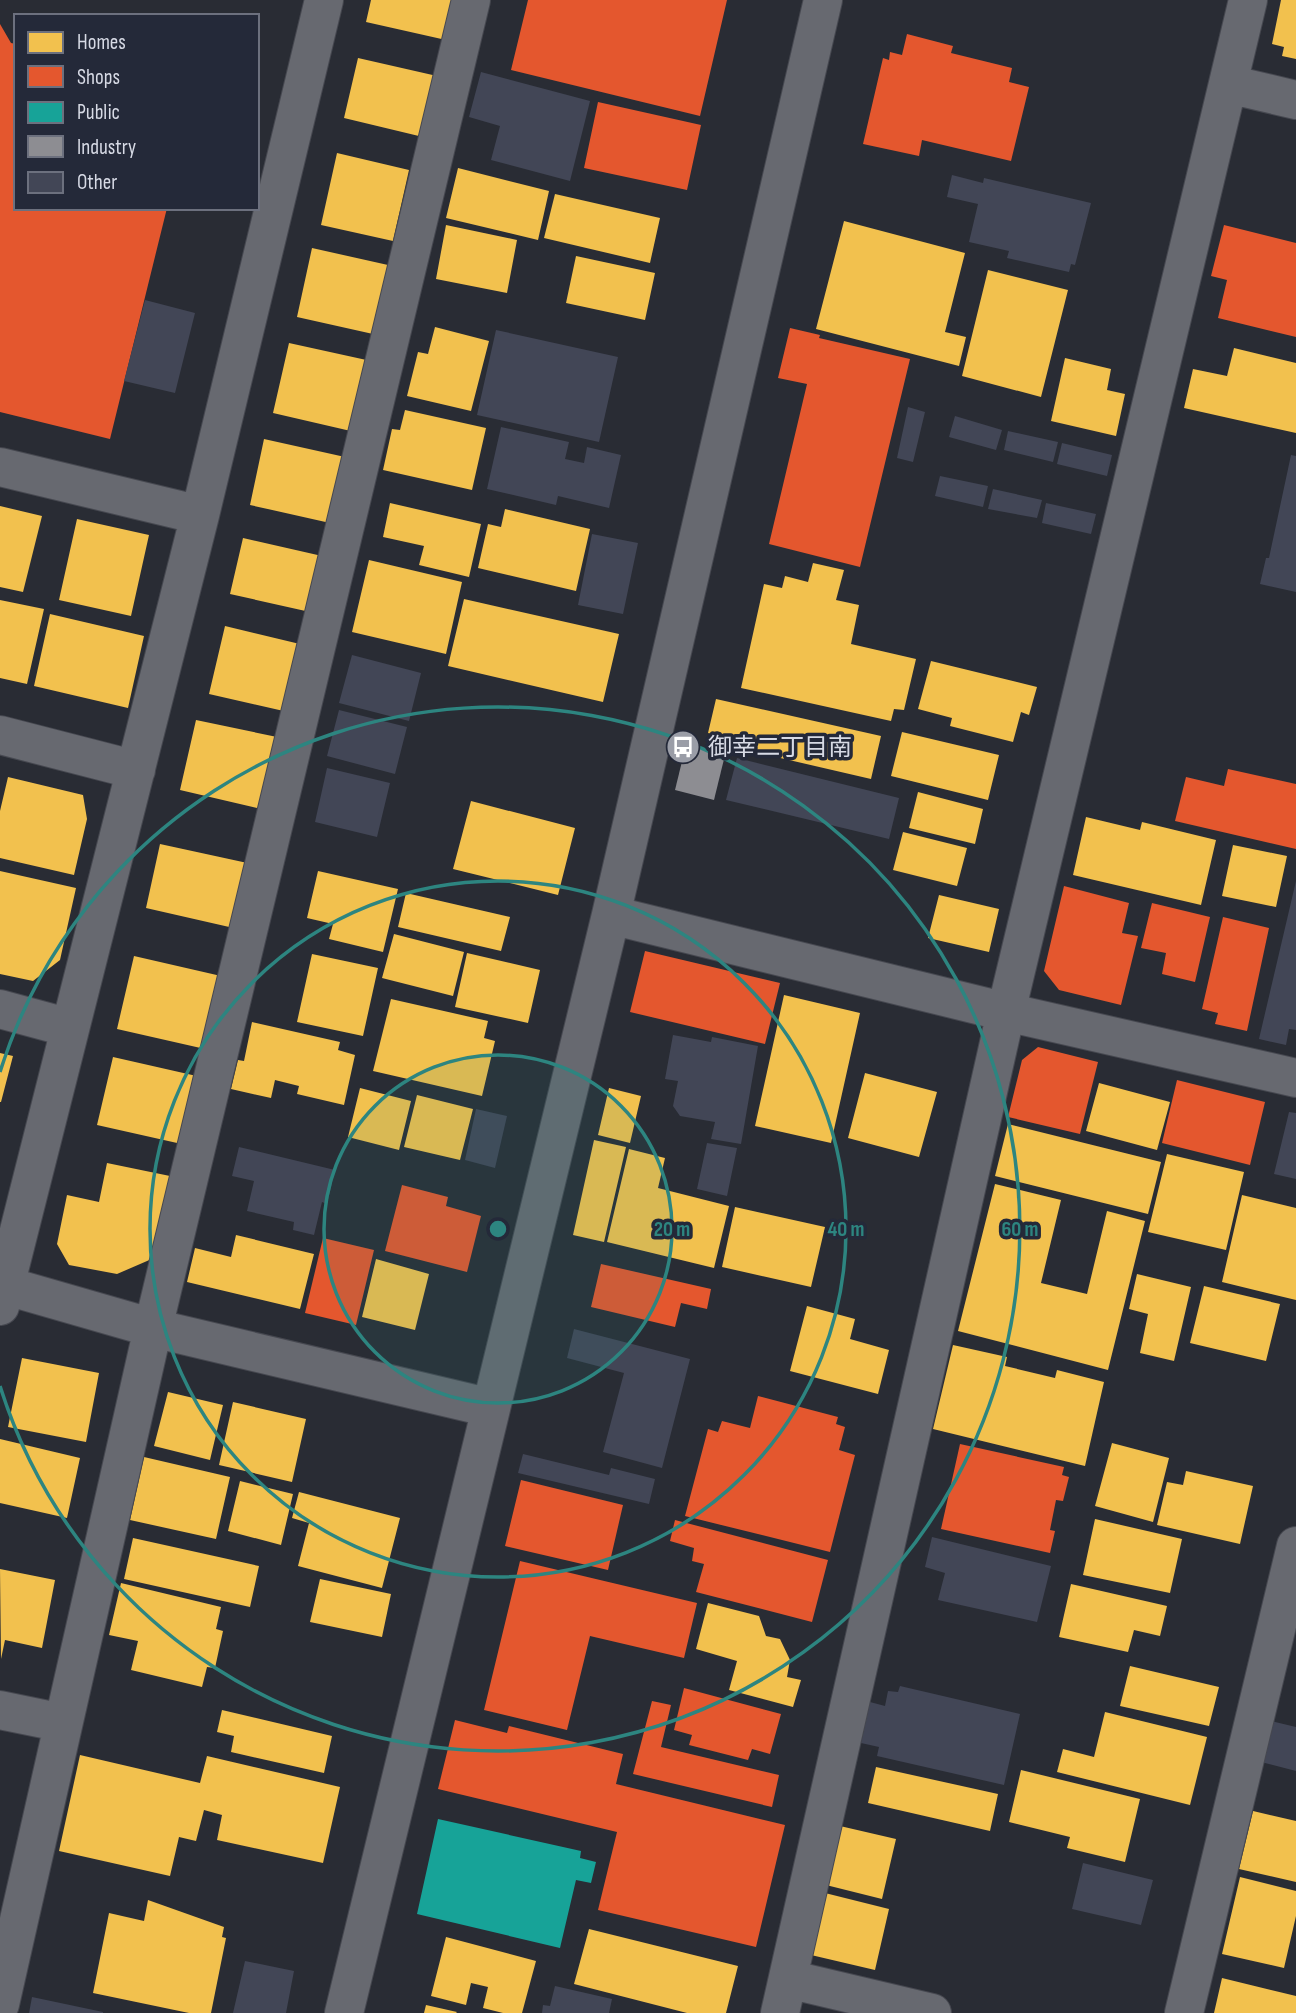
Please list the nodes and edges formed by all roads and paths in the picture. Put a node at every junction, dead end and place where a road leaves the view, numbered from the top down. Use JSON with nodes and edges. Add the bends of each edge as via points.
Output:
{"nodes":[{"id":1,"x":324,"y":0,"type":"edge"},
{"id":2,"x":471,"y":0,"type":"edge"},
{"id":3,"x":823,"y":0,"type":"edge"},
{"id":4,"x":1248,"y":0,"type":"edge"},
{"id":5,"x":1228,"y":84,"type":"junction"},
{"id":6,"x":1296,"y":100,"type":"edge"},
{"id":7,"x":0,"y":467,"type":"edge"},
{"id":8,"x":200,"y":515,"type":"junction"},
{"id":9,"x":0,"y":735,"type":"edge"},
{"id":10,"x":136,"y":770,"type":"junction"},
{"id":11,"x":611,"y":915,"type":"junction"},
{"id":12,"x":0,"y":1009,"type":"edge"},
{"id":13,"x":1006,"y":1012,"type":"junction"},
{"id":14,"x":71,"y":1028,"type":"junction"},
{"id":15,"x":1296,"y":1078,"type":"edge"},
{"id":16,"x":2,"y":1292,"type":"edge"},
{"id":17,"x":153,"y":1328,"type":"junction"},
{"id":18,"x":491,"y":1408,"type":"junction"},
{"id":19,"x":1296,"y":1546,"type":"edge"},
{"id":20,"x":0,"y":1710,"type":"edge"},
{"id":21,"x":63,"y":1723,"type":"junction"},
{"id":22,"x":784,"y":1996,"type":"edge"},
{"id":23,"x":0,"y":2004,"type":"edge"},
{"id":24,"x":344,"y":2013,"type":"edge"},
{"id":25,"x":932,"y":2013,"type":"edge"},
{"id":26,"x":1184,"y":2013,"type":"edge"}],
"edges":[{"from":1,"to":8,"type":"street"},
{"from":2,"to":17,"type":"street"},
{"from":3,"to":11,"type":"street"},
{"from":4,"to":5,"type":"street"},
{"from":5,"to":6,"type":"street"},
{"from":5,"to":13,"type":"street"},
{"from":7,"to":8,"type":"street"},
{"from":8,"to":10,"type":"street"},
{"from":9,"to":10,"type":"street"},
{"from":10,"to":14,"type":"street"},
{"from":11,"to":13,"type":"street"},
{"from":11,"to":18,"type":"street"},
{"from":12,"to":14,"type":"street"},
{"from":13,"to":15,"type":"street"},
{"from":13,"to":22,"type":"street"},
{"from":14,"to":16,"type":"street"},
{"from":16,"to":17,"type":"street"},
{"from":17,"to":18,"type":"street"},
{"from":17,"to":21,"type":"street"},
{"from":18,"to":24,"type":"street"},
{"from":19,"to":26,"type":"street"},
{"from":20,"to":21,"type":"street"},
{"from":21,"to":23,"type":"street"},
{"from":22,"to":25,"type":"street"}]}
